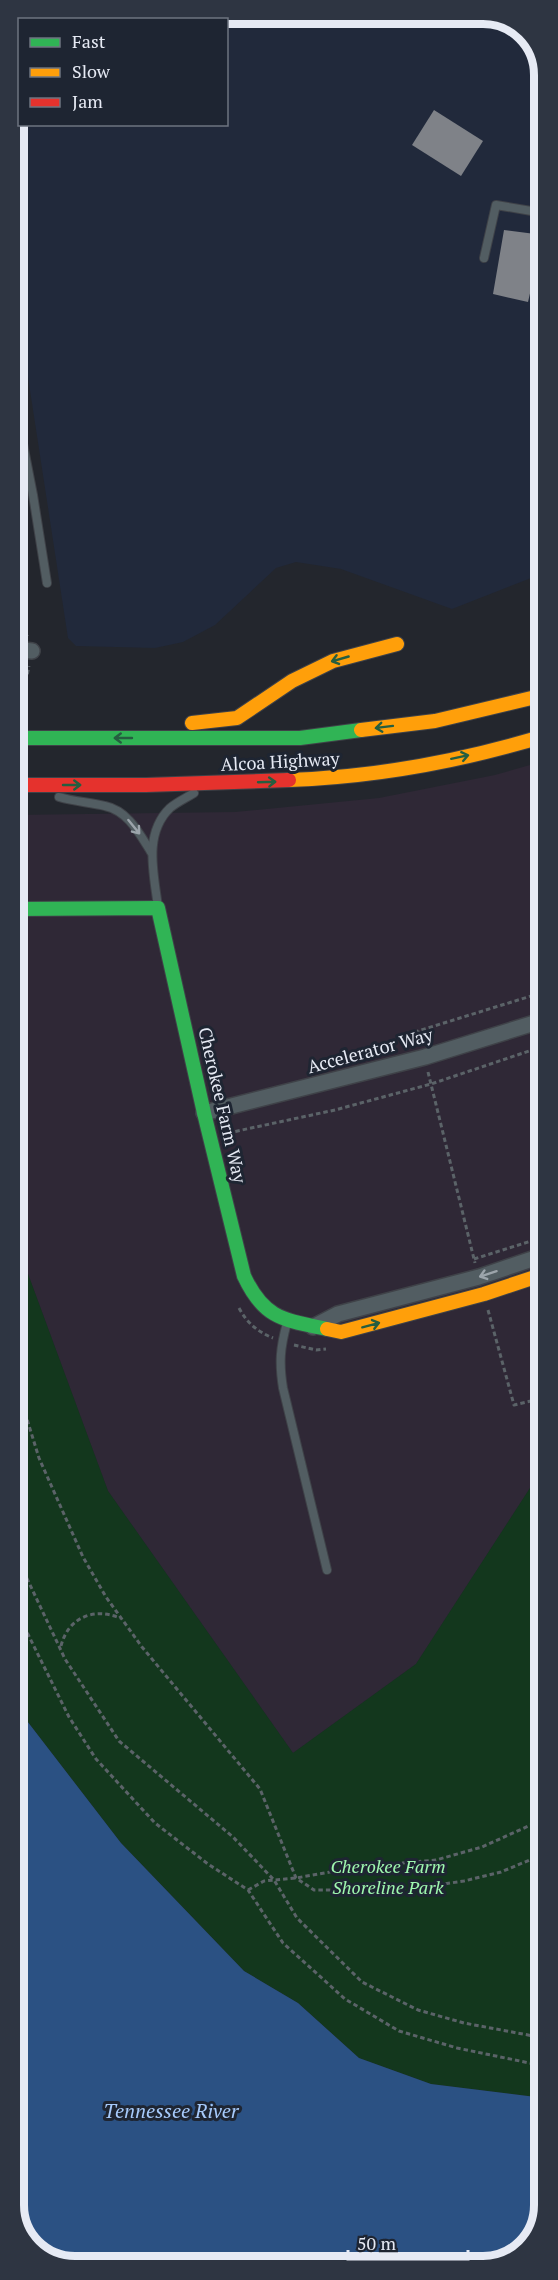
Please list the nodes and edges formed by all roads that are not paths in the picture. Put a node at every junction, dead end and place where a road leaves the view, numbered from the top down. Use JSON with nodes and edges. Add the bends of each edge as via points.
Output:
{"nodes":[{"id":1,"x":534,"y":212,"type":"edge"},
{"id":2,"x":484,"y":258,"type":"dead end"},
{"id":3,"x":24,"y":450,"type":"edge"},
{"id":4,"x":47,"y":583,"type":"dead end"},
{"id":5,"x":397,"y":644,"type":"dead end"},
{"id":6,"x":24,"y":650,"type":"edge"},
{"id":7,"x":32,"y":651,"type":"road end"},
{"id":8,"x":534,"y":697,"type":"edge"},
{"id":9,"x":118,"y":724,"type":"dead end"},
{"id":10,"x":175,"y":724,"type":"dead end"},
{"id":11,"x":24,"y":734,"type":"edge"},
{"id":12,"x":24,"y":738,"type":"edge"},
{"id":13,"x":534,"y":739,"type":"edge"},
{"id":14,"x":210,"y":783,"type":"junction"},
{"id":15,"x":24,"y":785,"type":"edge"},
{"id":16,"x":24,"y":787,"type":"edge"},
{"id":17,"x":151,"y":852,"type":"junction"},
{"id":18,"x":158,"y":908,"type":"junction"},
{"id":19,"x":24,"y":909,"type":"edge"},
{"id":20,"x":534,"y":1023,"type":"edge"},
{"id":21,"x":204,"y":1113,"type":"junction"},
{"id":22,"x":534,"y":1258,"type":"edge"},
{"id":23,"x":534,"y":1277,"type":"edge"},
{"id":24,"x":287,"y":1322,"type":"junction"},
{"id":25,"x":313,"y":1327,"type":"junction"},
{"id":26,"x":327,"y":1570,"type":"dead end"}],
"edges":[{"from":1,"to":2,"type":"lane","via":[[495,205]]},
{"from":3,"to":4,"type":"lane"},
{"from":5,"to":10,"type":"main road","one_way":true,"via":[[333,661],[292,681],[237,718]]},
{"from":6,"to":7,"type":"street"},
{"from":8,"to":12,"type":"main road","name":"Alcoa Highway","one_way":true,"via":[[435,721],[300,738]]},
{"from":9,"to":11,"type":"main road","via":[[42,725]]},
{"from":14,"to":13,"type":"main road","name":"Alcoa Highway","one_way":true,"via":[[324,779],[410,767]]},
{"from":15,"to":14,"type":"main road","name":"Alcoa Highway","one_way":true},
{"from":14,"to":17,"type":"lane","name":"Cherokee Farm Way","via":[[171,807],[155,833]]},
{"from":16,"to":17,"type":"lane","name":"Cherokee Farm Way","one_way":true,"via":[[119,811],[134,825]]},
{"from":17,"to":18,"type":"lane","name":"Cherokee Farm Way"},
{"from":18,"to":19,"type":"main road"},
{"from":18,"to":21,"type":"main road","name":"Cherokee Farm Way"},
{"from":20,"to":21,"type":"street","name":"Accelerator Way","via":[[425,1057]]},
{"from":21,"to":24,"type":"main road","name":"Cherokee Farm Way","via":[[244,1276],[267,1310]]},
{"from":22,"to":25,"type":"street","one_way":true,"via":[[338,1314]]},
{"from":25,"to":23,"type":"main road","name":"Cherokee Farm Way","one_way":true,"via":[[341,1332]]},
{"from":24,"to":25,"type":"main road","name":"Cherokee Farm Way"},
{"from":24,"to":26,"type":"lane","via":[[279,1362],[283,1388]]}]}
